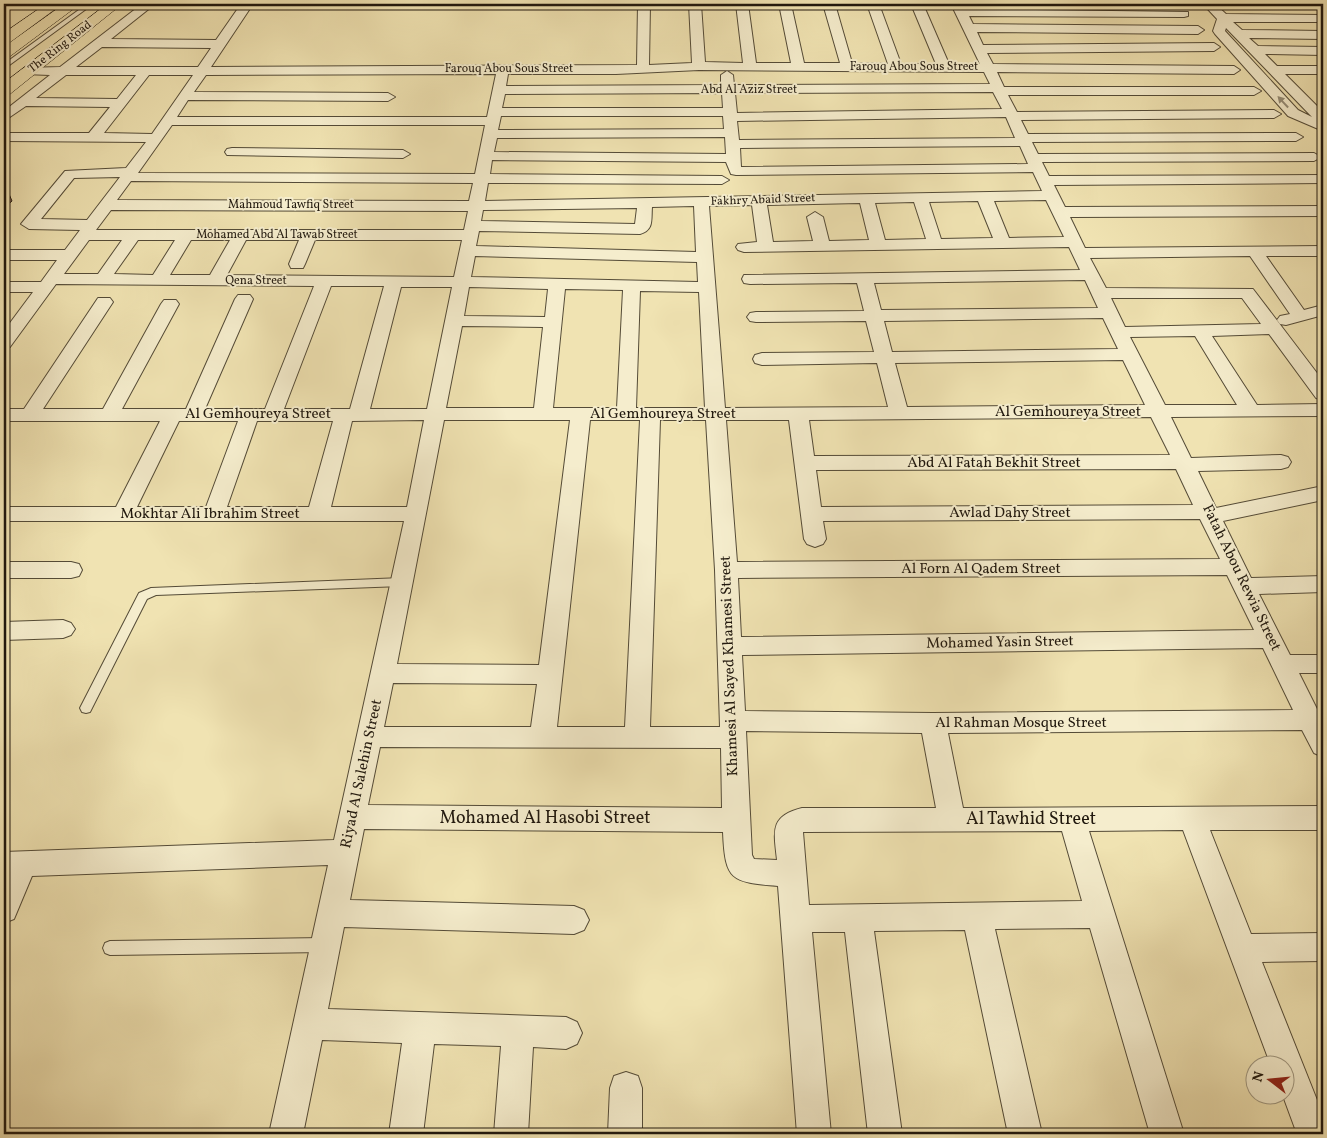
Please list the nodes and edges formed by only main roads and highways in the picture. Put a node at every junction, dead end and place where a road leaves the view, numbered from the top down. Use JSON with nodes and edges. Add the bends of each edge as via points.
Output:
{"nodes":[{"id":1,"x":55,"y":4,"type":"edge"},
{"id":2,"x":73,"y":4,"type":"edge"},
{"id":3,"x":115,"y":4,"type":"edge"},
{"id":4,"x":4,"y":40,"type":"edge"},
{"id":5,"x":4,"y":54,"type":"edge"},
{"id":6,"x":4,"y":91,"type":"edge"}],
"edges":[{"from":1,"to":4,"type":"highway"},
{"from":2,"to":5,"type":"highway","name":"The Ring Road"},
{"from":3,"to":6,"type":"highway","name":"The Ring Road"}]}
